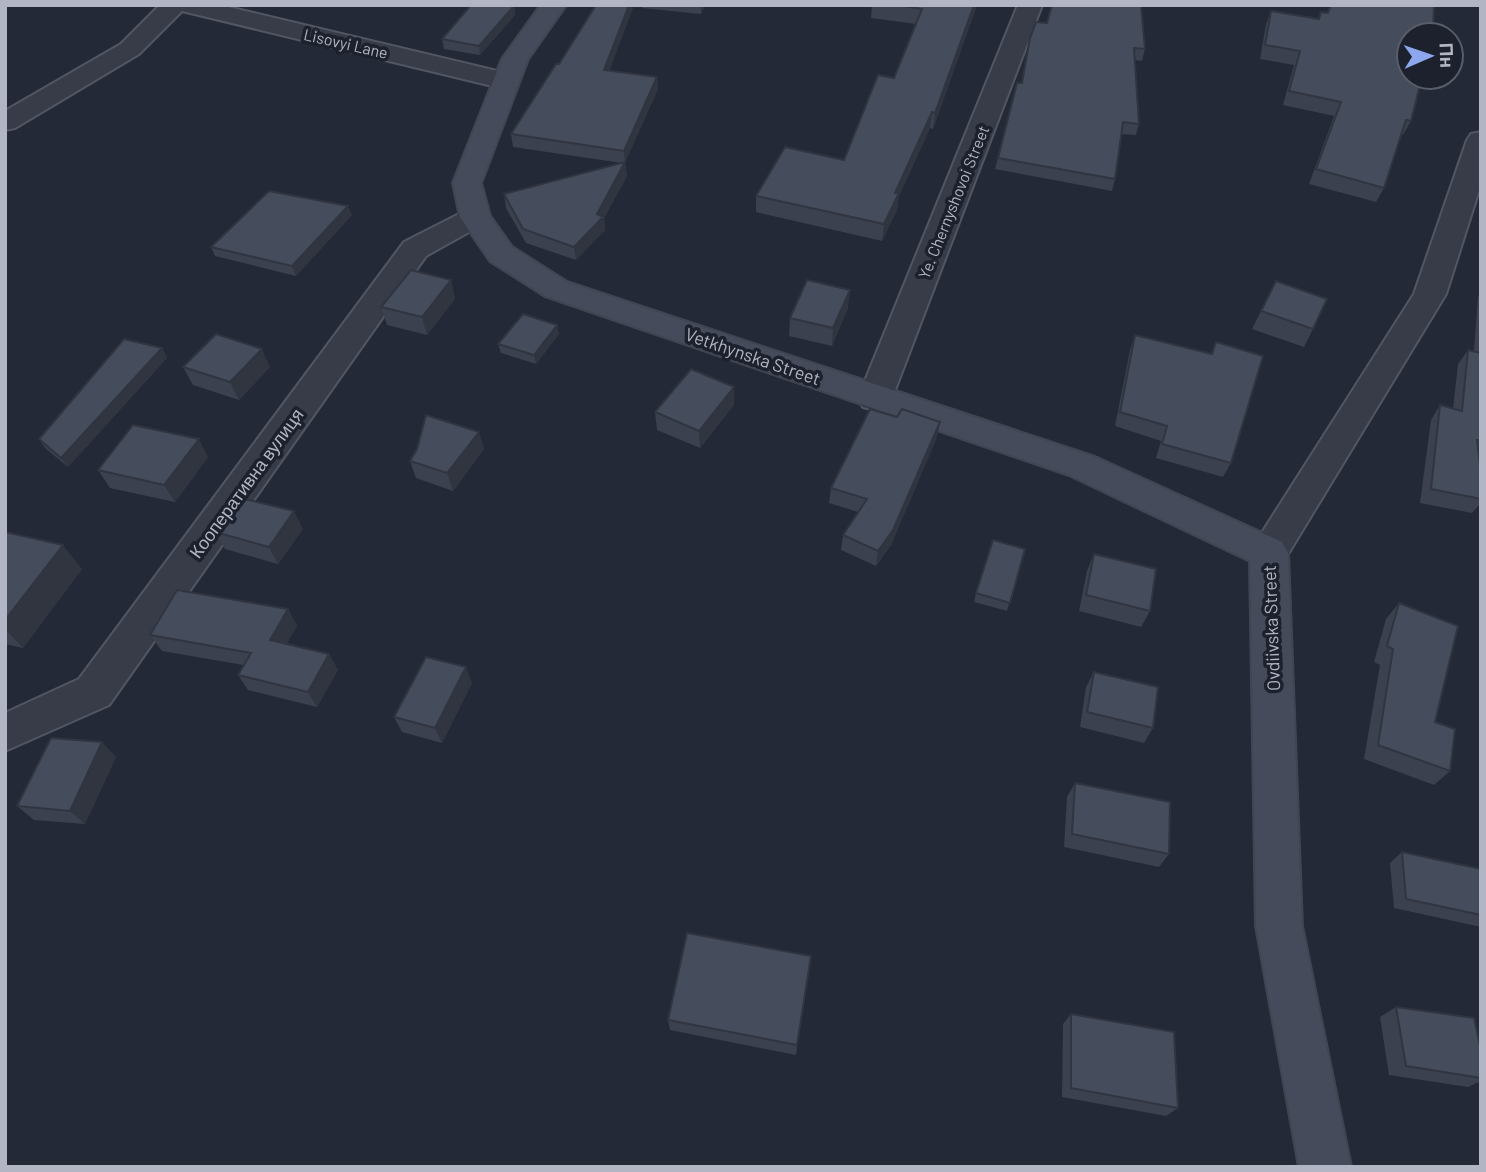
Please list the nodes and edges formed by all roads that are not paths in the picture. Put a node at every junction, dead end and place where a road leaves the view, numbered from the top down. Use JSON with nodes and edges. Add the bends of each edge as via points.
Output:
{"nodes":[{"id":1,"x":174,"y":5,"type":"edge"},
{"id":2,"x":188,"y":5,"type":"edge"},
{"id":3,"x":554,"y":5,"type":"edge"},
{"id":4,"x":1030,"y":5,"type":"edge"},
{"id":5,"x":505,"y":81,"type":"junction"},
{"id":6,"x":5,"y":122,"type":"edge"},
{"id":7,"x":1481,"y":140,"type":"edge"},
{"id":8,"x":475,"y":217,"type":"junction"},
{"id":9,"x":875,"y":398,"type":"junction"},
{"id":10,"x":1269,"y":553,"type":"junction"},
{"id":11,"x":5,"y":733,"type":"edge"},
{"id":12,"x":1325,"y":1167,"type":"edge"}],
"edges":[{"from":1,"to":6,"type":"street","via":[[130,49]]},
{"from":2,"to":5,"type":"street","name":"Lisovyi Lane"},
{"from":3,"to":5,"type":"main road","name":"Vetkhynska Street","via":[[515,59]]},
{"from":4,"to":9,"type":"street","name":"Ye. Chernyshovoi Street"},
{"from":5,"to":8,"type":"main road","name":"Vetkhynska Street","via":[[467,183]]},
{"from":7,"to":10,"type":"street","name":"Ovdiivska Street","via":[[1430,295]]},
{"from":8,"to":9,"type":"main road","name":"Vetkhynska Street","via":[[501,254],[556,289]]},
{"from":8,"to":11,"type":"street","name":"Кооперативна вулиця","via":[[415,249],[94,692]]},
{"from":9,"to":10,"type":"main road","name":"Vetkhynska Street","via":[[1082,466]]},
{"from":10,"to":12,"type":"main road","name":"Ovdiivska Street","via":[[1279,926]]}]}
